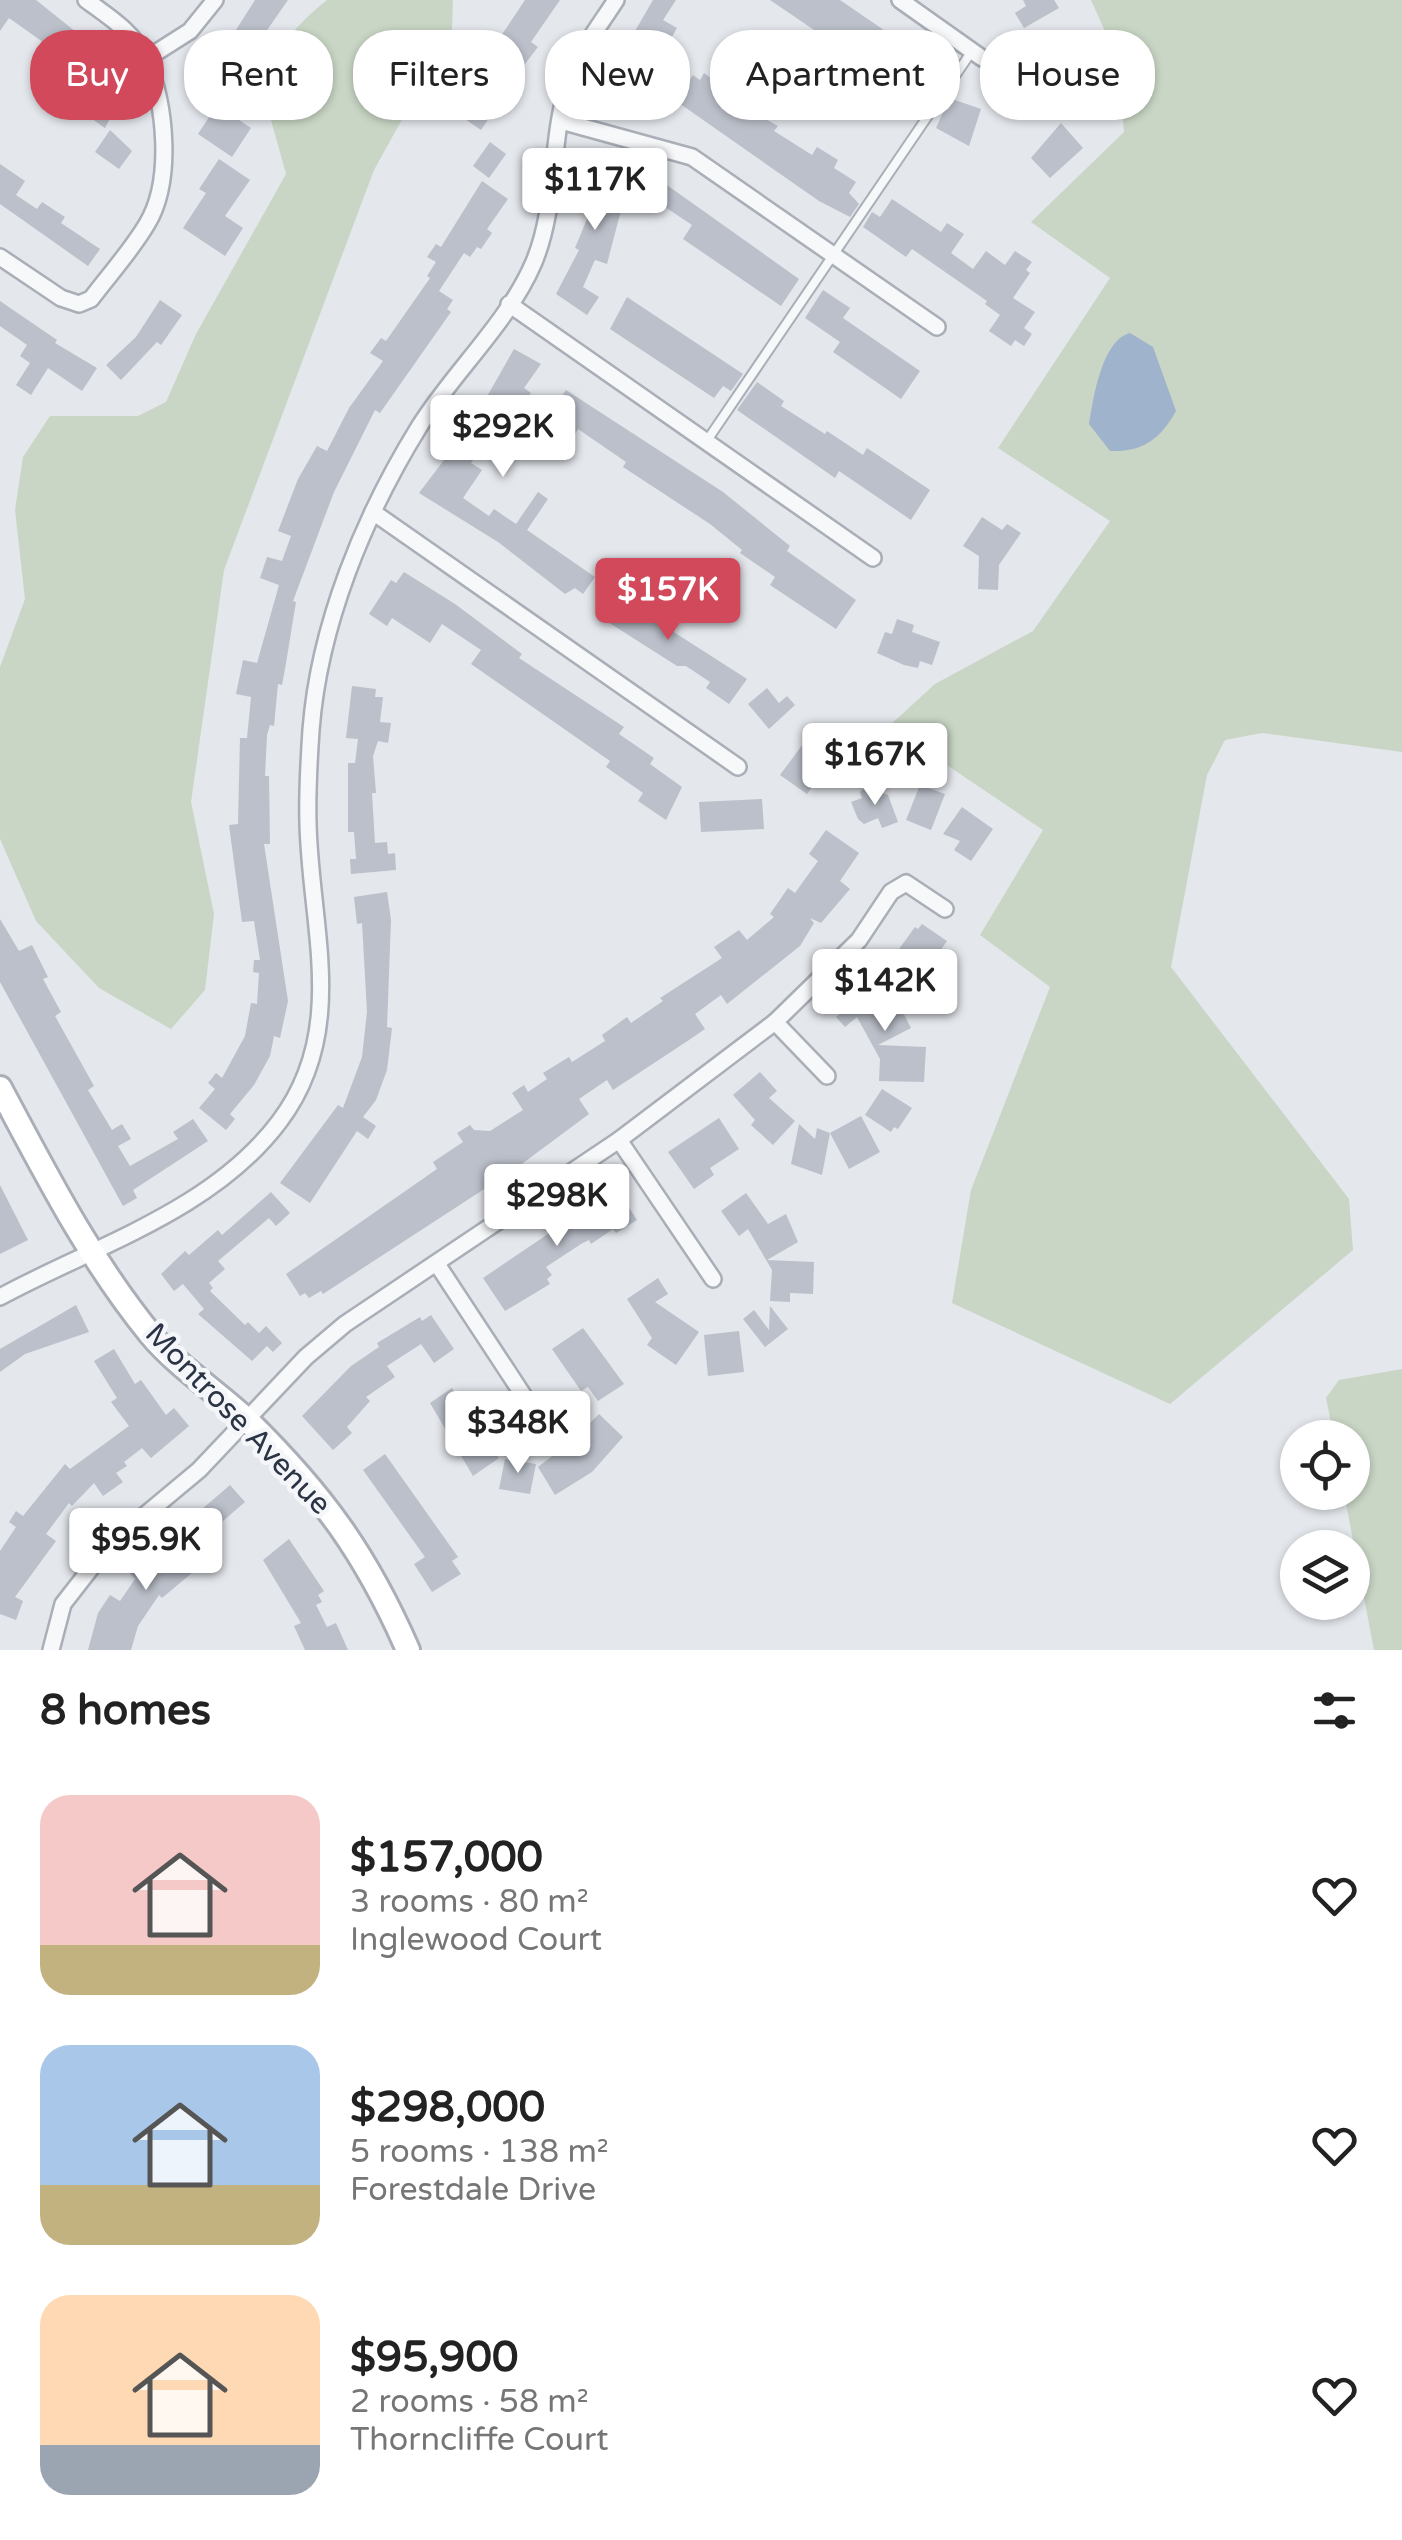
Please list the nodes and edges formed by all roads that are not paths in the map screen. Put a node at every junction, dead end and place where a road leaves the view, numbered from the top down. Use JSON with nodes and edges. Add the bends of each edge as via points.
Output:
{"nodes":[{"id":1,"x":86,"y":0,"type":"edge"},
{"id":2,"x":214,"y":0,"type":"edge"},
{"id":3,"x":616,"y":0,"type":"edge"},
{"id":4,"x":900,"y":0,"type":"edge"},
{"id":5,"x":126,"y":30,"type":"edge"},
{"id":6,"x":164,"y":47,"type":"edge"},
{"id":7,"x":977,"y":54,"type":"joint"},
{"id":8,"x":162,"y":120,"type":"edge"},
{"id":9,"x":561,"y":121,"type":"junction"},
{"id":10,"x":0,"y":257,"type":"edge"},
{"id":11,"x":834,"y":257,"type":"junction"},
{"id":12,"x":509,"y":304,"type":"junction"},
{"id":13,"x":937,"y":327,"type":"dead end"},
{"id":14,"x":706,"y":442,"type":"junction"},
{"id":15,"x":373,"y":512,"type":"junction"},
{"id":16,"x":874,"y":558,"type":"dead end"},
{"id":17,"x":738,"y":767,"type":"dead end"},
{"id":18,"x":944,"y":909,"type":"dead end"},
{"id":19,"x":774,"y":1022,"type":"junction"},
{"id":20,"x":827,"y":1076,"type":"dead end"},
{"id":21,"x":0,"y":1088,"type":"edge"},
{"id":22,"x":618,"y":1140,"type":"junction"},
{"id":23,"x":88,"y":1252,"type":"junction"},
{"id":24,"x":437,"y":1264,"type":"junction"},
{"id":25,"x":714,"y":1279,"type":"dead end"},
{"id":26,"x":0,"y":1297,"type":"edge"},
{"id":27,"x":531,"y":1408,"type":"dead end"},
{"id":28,"x":246,"y":1420,"type":"junction"},
{"id":29,"x":51,"y":1650,"type":"edge"},
{"id":30,"x":408,"y":1650,"type":"edge"}],
"edges":[{"from":1,"to":5,"type":"street"},
{"from":2,"to":6,"type":"street","via":[[190,30]]},
{"from":3,"to":9,"type":"street","via":[[579,57]]},
{"from":4,"to":7,"type":"street"},
{"from":7,"to":11,"type":"lane"},
{"from":8,"to":10,"type":"street","via":[[161,187],[148,223],[91,299],[78,304],[61,298]]},
{"from":9,"to":11,"type":"street","via":[[692,158]]},
{"from":9,"to":12,"type":"street","via":[[548,220]]},
{"from":11,"to":13,"type":"street"},
{"from":11,"to":14,"type":"lane"},
{"from":12,"to":14,"type":"street"},
{"from":12,"to":15,"type":"street","via":[[420,426]]},
{"from":14,"to":16,"type":"street"},
{"from":15,"to":17,"type":"street"},
{"from":15,"to":23,"type":"street","via":[[328,632],[311,728],[308,824],[323,1004],[316,1048],[280,1121],[226,1177]]},
{"from":18,"to":19,"type":"street","via":[[906,883],[891,892],[859,940]]},
{"from":19,"to":20,"type":"street"},
{"from":19,"to":22,"type":"street"},
{"from":21,"to":23,"type":"street","name":"Montrose Avenue"},
{"from":22,"to":24,"type":"street"},
{"from":22,"to":25,"type":"street"},
{"from":23,"to":26,"type":"street"},
{"from":23,"to":28,"type":"street","name":"Montrose Avenue","via":[[154,1338]]},
{"from":24,"to":27,"type":"street"},
{"from":24,"to":28,"type":"street","via":[[345,1324]]},
{"from":28,"to":29,"type":"street","via":[[109,1546],[63,1604]]},
{"from":28,"to":30,"type":"street","name":"Montrose Avenue","via":[[320,1497],[378,1580]]}]}
